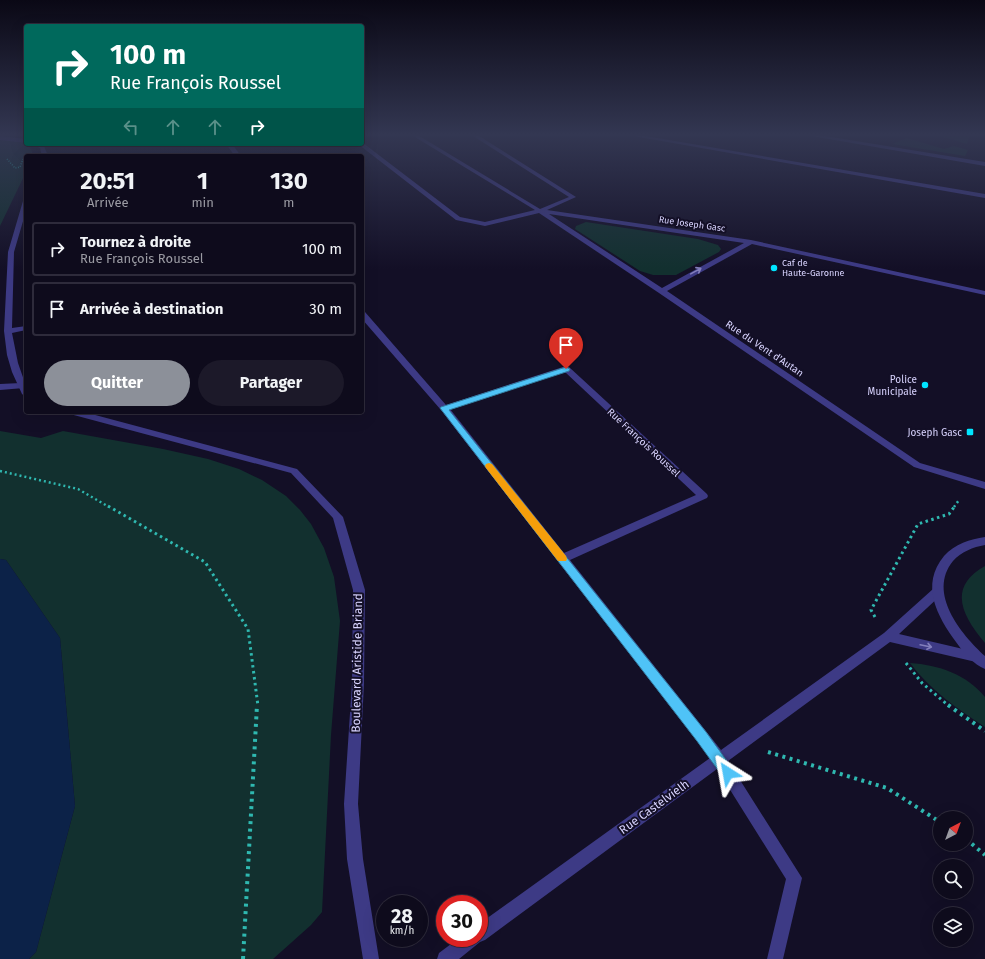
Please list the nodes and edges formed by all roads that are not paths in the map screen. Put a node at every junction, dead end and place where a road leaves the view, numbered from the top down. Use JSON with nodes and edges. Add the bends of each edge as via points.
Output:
{"nodes":[{"id":1,"x":406,"y":179,"type":"edge"},
{"id":2,"x":486,"y":179,"type":"edge"},
{"id":3,"x":544,"y":179,"type":"edge"},
{"id":4,"x":885,"y":179,"type":"edge"},
{"id":5,"x":985,"y":196,"type":"edge"},
{"id":6,"x":24,"y":208,"type":"edge"},
{"id":7,"x":540,"y":211,"type":"junction"},
{"id":8,"x":751,"y":242,"type":"junction"},
{"id":9,"x":662,"y":291,"type":"junction"},
{"id":10,"x":985,"y":293,"type":"edge"},
{"id":11,"x":364,"y":316,"type":"edge"},
{"id":12,"x":24,"y":328,"type":"edge"},
{"id":13,"x":8,"y":331,"type":"junction"},
{"id":14,"x":0,"y":388,"type":"edge"},
{"id":15,"x":24,"y":390,"type":"edge"},
{"id":16,"x":444,"y":408,"type":"junction"},
{"id":17,"x":81,"y":414,"type":"edge"},
{"id":18,"x":985,"y":486,"type":"edge"},
{"id":19,"x":985,"y":541,"type":"edge"},
{"id":20,"x":562,"y":559,"type":"junction"},
{"id":21,"x":937,"y":592,"type":"junction"},
{"id":22,"x":888,"y":637,"type":"junction"},
{"id":23,"x":981,"y":660,"type":"edge"},
{"id":24,"x":719,"y":760,"type":"junction"},
{"id":25,"x":488,"y":927,"type":"edge"},
{"id":26,"x":462,"y":947,"type":"edge"},
{"id":27,"x":371,"y":959,"type":"edge"},
{"id":28,"x":445,"y":959,"type":"edge"},
{"id":29,"x":774,"y":959,"type":"edge"}],
"edges":[{"from":1,"to":7,"type":"street","via":[[458,219],[485,224]]},
{"from":2,"to":7,"type":"street","name":"Rue Joseph Gasc"},
{"from":3,"to":7,"type":"street","via":[[573,197]]},
{"from":4,"to":5,"type":"street"},
{"from":6,"to":13,"type":"street","via":[[11,252]]},
{"from":7,"to":8,"type":"street","name":"Rue Joseph Gasc"},
{"from":7,"to":9,"type":"street","name":"Rue du Vent d'Autan"},
{"from":9,"to":8,"type":"street","one_way":true},
{"from":8,"to":10,"type":"street","name":"Rue Joseph Gasc"},
{"from":9,"to":18,"type":"street","name":"Rue du Vent d'Autan","via":[[917,464]]},
{"from":11,"to":16,"type":"street"},
{"from":12,"to":13,"type":"street"},
{"from":13,"to":15,"type":"street"},
{"from":14,"to":15,"type":"street"},
{"from":16,"to":20,"type":"street"},
{"from":16,"to":20,"type":"street","name":"Rue François Roussel","via":[[566,369],[703,496]]},
{"from":17,"to":27,"type":"street","name":"Boulevard Aristide Briand","via":[[294,471],[338,517],[359,590],[358,683],[351,804],[355,859]]},
{"from":19,"to":21,"type":"street","via":[[959,549],[946,560],[938,575]]},
{"from":20,"to":24,"type":"street"},
{"from":21,"to":22,"type":"street","name":"Rue Castelvielh"},
{"from":21,"to":23,"type":"street","via":[[943,612],[956,635]]},
{"from":22,"to":23,"type":"street","one_way":true},
{"from":22,"to":24,"type":"street","name":"Rue Castelvielh"},
{"from":24,"to":25,"type":"street","name":"Rue Castelvielh"},
{"from":24,"to":29,"type":"street","via":[[794,878]]},
{"from":26,"to":28,"type":"street"}]}
